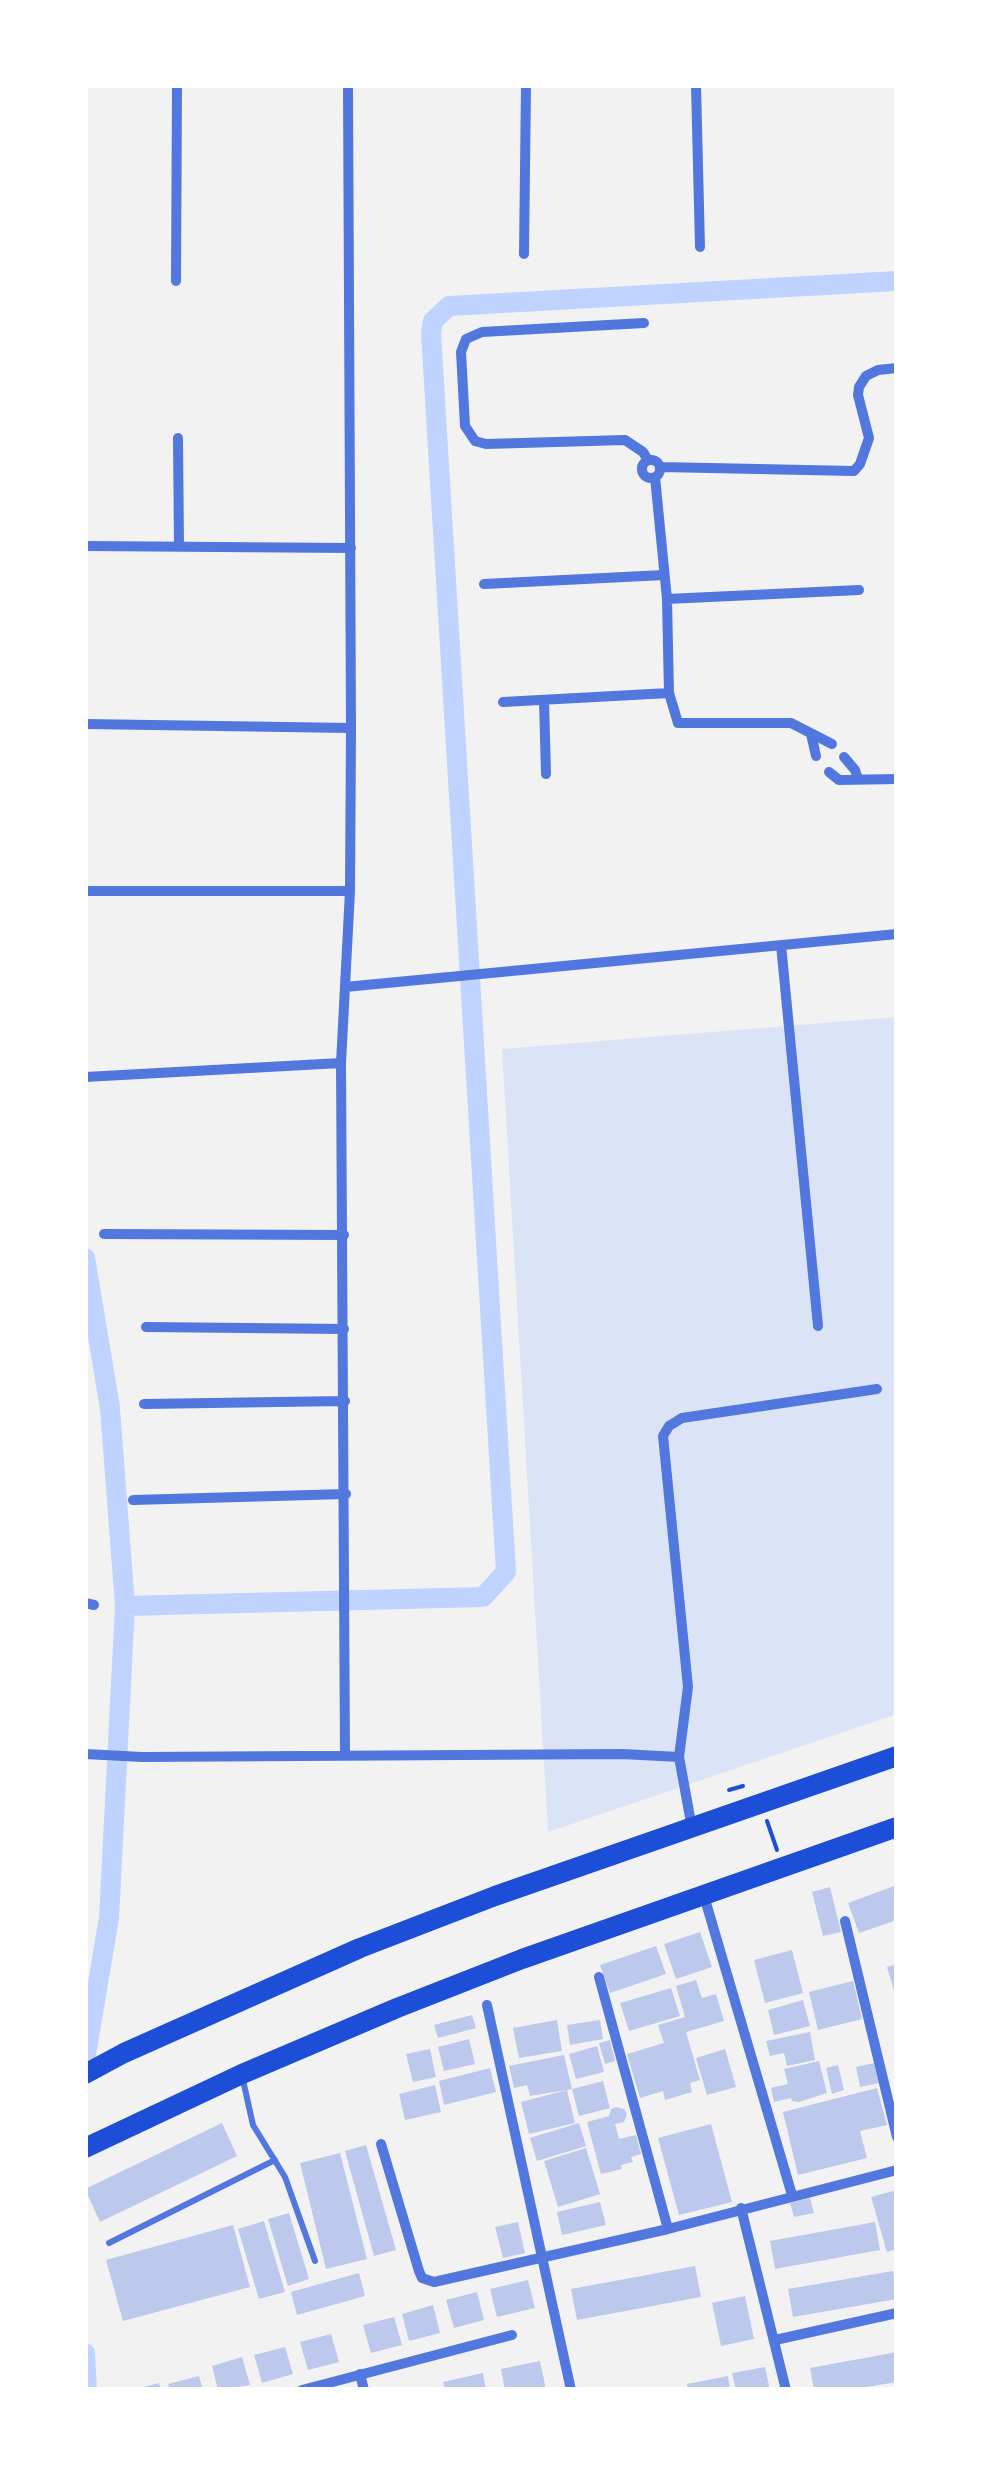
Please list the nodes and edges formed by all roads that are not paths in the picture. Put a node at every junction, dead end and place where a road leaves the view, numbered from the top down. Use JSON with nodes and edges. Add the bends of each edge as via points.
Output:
{"nodes":[{"id":1,"x":177,"y":85,"type":"edge"},
{"id":2,"x":348,"y":85,"type":"edge"},
{"id":3,"x":526,"y":85,"type":"edge"},
{"id":4,"x":696,"y":85,"type":"edge"},
{"id":5,"x":700,"y":247,"type":"dead end"},
{"id":6,"x":524,"y":254,"type":"dead end"},
{"id":7,"x":176,"y":281,"type":"dead end"},
{"id":8,"x":644,"y":323,"type":"dead end"},
{"id":9,"x":897,"y":368,"type":"edge"},
{"id":10,"x":178,"y":438,"type":"dead end"},
{"id":11,"x":658,"y":472,"type":"junction"},
{"id":12,"x":85,"y":546,"type":"edge"},
{"id":13,"x":179,"y":547,"type":"junction"},
{"id":14,"x":351,"y":548,"type":"junction"},
{"id":15,"x":664,"y":575,"type":"junction"},
{"id":16,"x":484,"y":584,"type":"dead end"},
{"id":17,"x":860,"y":590,"type":"dead end"},
{"id":18,"x":667,"y":599,"type":"junction"},
{"id":19,"x":668,"y":693,"type":"junction"},
{"id":20,"x":544,"y":700,"type":"junction"},
{"id":21,"x":503,"y":702,"type":"dead end"},
{"id":22,"x":85,"y":724,"type":"edge"},
{"id":23,"x":351,"y":728,"type":"junction"},
{"id":24,"x":811,"y":734,"type":"junction"},
{"id":25,"x":832,"y":744,"type":"dead end"},
{"id":26,"x":816,"y":756,"type":"dead end"},
{"id":27,"x":844,"y":756,"type":"dead end"},
{"id":28,"x":829,"y":772,"type":"dead end"},
{"id":29,"x":546,"y":774,"type":"dead end"},
{"id":30,"x":858,"y":779,"type":"junction"},
{"id":31,"x":897,"y":779,"type":"edge"},
{"id":32,"x":85,"y":891,"type":"edge"},
{"id":33,"x":350,"y":891,"type":"junction"},
{"id":34,"x":897,"y":934,"type":"edge"},
{"id":35,"x":781,"y":945,"type":"junction"},
{"id":36,"x":345,"y":987,"type":"junction"},
{"id":37,"x":341,"y":1063,"type":"junction"},
{"id":38,"x":85,"y":1076,"type":"edge"},
{"id":39,"x":104,"y":1234,"type":"dead end"},
{"id":40,"x":344,"y":1234,"type":"junction"},
{"id":41,"x":818,"y":1326,"type":"dead end"},
{"id":42,"x":146,"y":1328,"type":"dead end"},
{"id":43,"x":344,"y":1329,"type":"junction"},
{"id":44,"x":876,"y":1388,"type":"dead end"},
{"id":45,"x":345,"y":1401,"type":"junction"},
{"id":46,"x":144,"y":1404,"type":"dead end"},
{"id":47,"x":346,"y":1494,"type":"junction"},
{"id":48,"x":133,"y":1500,"type":"dead end"},
{"id":49,"x":89,"y":1754,"type":"edge"},
{"id":50,"x":346,"y":1756,"type":"junction"},
{"id":51,"x":897,"y":1756,"type":"edge"},
{"id":52,"x":679,"y":1757,"type":"junction"},
{"id":53,"x":897,"y":1828,"type":"edge"},
{"id":54,"x":692,"y":1829,"type":"junction"},
{"id":55,"x":704,"y":1896,"type":"junction"},
{"id":56,"x":845,"y":1921,"type":"dead end"},
{"id":57,"x":599,"y":1977,"type":"dead end"},
{"id":58,"x":487,"y":2005,"type":"dead end"},
{"id":59,"x":85,"y":2074,"type":"edge"},
{"id":60,"x":242,"y":2074,"type":"junction"},
{"id":61,"x":897,"y":2137,"type":"edge"},
{"id":62,"x":382,"y":2144,"type":"dead end"},
{"id":63,"x":85,"y":2148,"type":"edge"},
{"id":64,"x":275,"y":2160,"type":"junction"},
{"id":65,"x":897,"y":2170,"type":"edge"},
{"id":66,"x":792,"y":2195,"type":"junction"},
{"id":67,"x":741,"y":2208,"type":"junction"},
{"id":68,"x":668,"y":2229,"type":"junction"},
{"id":69,"x":109,"y":2242,"type":"dead end"},
{"id":70,"x":544,"y":2257,"type":"junction"},
{"id":71,"x":315,"y":2261,"type":"dead end"},
{"id":72,"x":897,"y":2313,"type":"edge"},
{"id":73,"x":512,"y":2335,"type":"dead end"},
{"id":74,"x":775,"y":2340,"type":"junction"},
{"id":75,"x":360,"y":2374,"type":"junction"},
{"id":76,"x":302,"y":2390,"type":"edge"},
{"id":77,"x":364,"y":2390,"type":"edge"},
{"id":78,"x":571,"y":2390,"type":"edge"},
{"id":79,"x":786,"y":2390,"type":"edge"}],
"edges":[{"from":1,"to":7,"type":"street"},
{"from":2,"to":14,"type":"street"},
{"from":3,"to":6,"type":"street"},
{"from":4,"to":5,"type":"street"},
{"from":8,"to":11,"type":"street","via":[[482,332],[466,339],[465,426],[486,444],[624,440],[648,460],[642,472]]},
{"from":9,"to":11,"type":"street","via":[[878,370],[860,386],[869,438],[854,471]]},
{"from":10,"to":13,"type":"street"},
{"from":11,"to":15,"type":"street"},
{"from":12,"to":13,"type":"street"},
{"from":13,"to":14,"type":"street"},
{"from":14,"to":23,"type":"street"},
{"from":15,"to":16,"type":"street"},
{"from":15,"to":18,"type":"street"},
{"from":17,"to":18,"type":"street"},
{"from":18,"to":19,"type":"street"},
{"from":19,"to":20,"type":"street"},
{"from":19,"to":24,"type":"street","via":[[678,722],[790,722]]},
{"from":20,"to":21,"type":"street"},
{"from":20,"to":29,"type":"street"},
{"from":22,"to":23,"type":"street"},
{"from":23,"to":33,"type":"street"},
{"from":24,"to":25,"type":"street"},
{"from":24,"to":26,"type":"street"},
{"from":27,"to":30,"type":"street"},
{"from":28,"to":30,"type":"street","via":[[839,780]]},
{"from":30,"to":31,"type":"street"},
{"from":32,"to":33,"type":"street"},
{"from":33,"to":36,"type":"street"},
{"from":34,"to":35,"type":"street"},
{"from":35,"to":36,"type":"street"},
{"from":35,"to":41,"type":"street"},
{"from":36,"to":37,"type":"street"},
{"from":37,"to":38,"type":"street"},
{"from":37,"to":40,"type":"street"},
{"from":39,"to":40,"type":"street"},
{"from":40,"to":43,"type":"street"},
{"from":42,"to":43,"type":"street"},
{"from":43,"to":45,"type":"street"},
{"from":44,"to":52,"type":"street","via":[[682,1418],[663,1436],[688,1687]]},
{"from":45,"to":46,"type":"street"},
{"from":45,"to":47,"type":"street"},
{"from":47,"to":48,"type":"street"},
{"from":47,"to":50,"type":"street"},
{"from":49,"to":50,"type":"street"},
{"from":50,"to":52,"type":"street"},
{"from":51,"to":54,"type":"main road"},
{"from":52,"to":54,"type":"street"},
{"from":53,"to":55,"type":"main road"},
{"from":54,"to":59,"type":"main road","via":[[360,1948]]},
{"from":55,"to":60,"type":"main road","via":[[522,1958]]},
{"from":55,"to":66,"type":"street"},
{"from":56,"to":61,"type":"street"},
{"from":57,"to":68,"type":"street"},
{"from":58,"to":70,"type":"street"},
{"from":60,"to":63,"type":"main road"},
{"from":60,"to":64,"type":"lane","via":[[253,2125]]},
{"from":62,"to":70,"type":"street","via":[[422,2278],[446,2281]]},
{"from":64,"to":69,"type":"lane"},
{"from":64,"to":71,"type":"lane"},
{"from":65,"to":66,"type":"street"},
{"from":66,"to":67,"type":"street"},
{"from":67,"to":68,"type":"street"},
{"from":67,"to":74,"type":"street"},
{"from":68,"to":70,"type":"street"},
{"from":70,"to":78,"type":"street"},
{"from":72,"to":74,"type":"street"},
{"from":73,"to":75,"type":"street"},
{"from":74,"to":79,"type":"street"},
{"from":75,"to":76,"type":"street"},
{"from":75,"to":77,"type":"street"}]}
